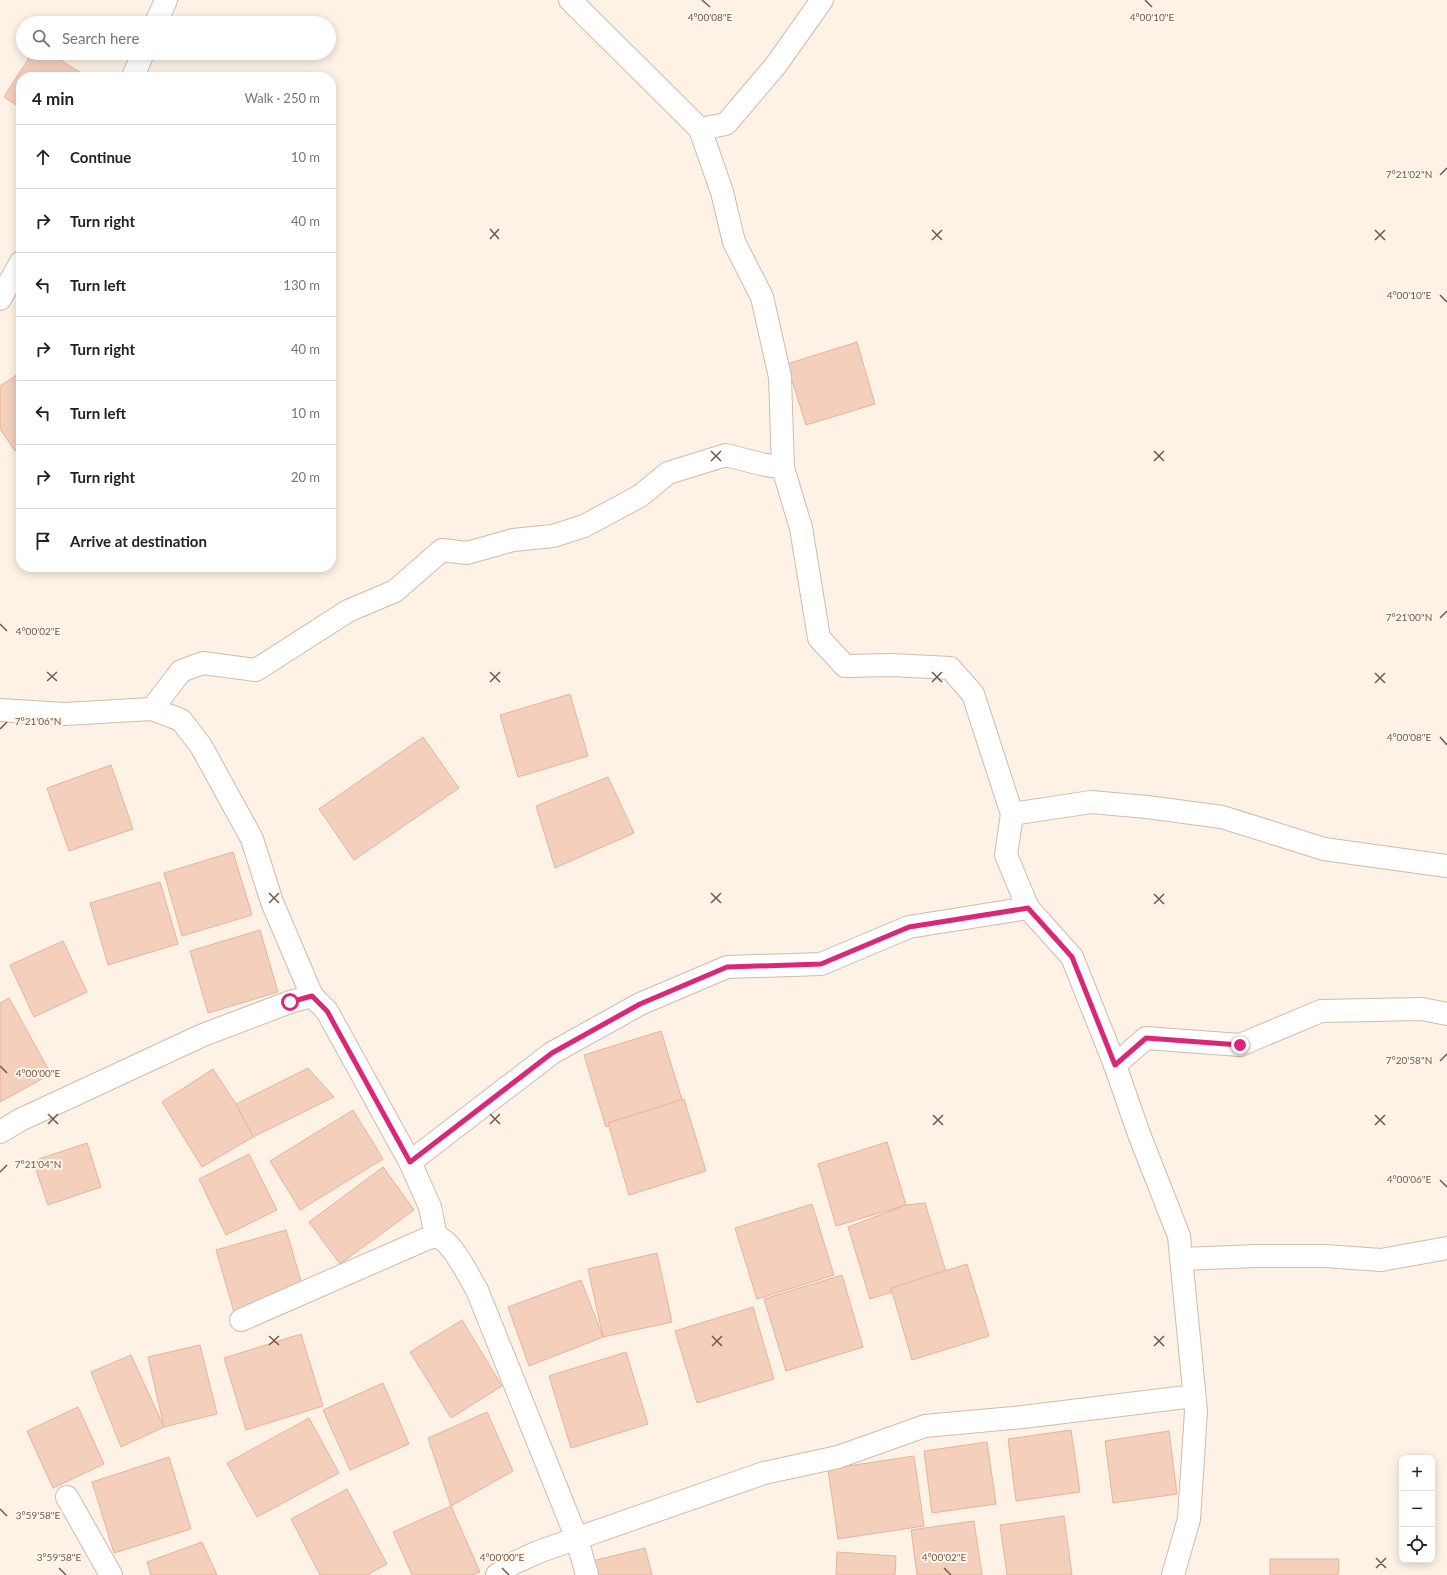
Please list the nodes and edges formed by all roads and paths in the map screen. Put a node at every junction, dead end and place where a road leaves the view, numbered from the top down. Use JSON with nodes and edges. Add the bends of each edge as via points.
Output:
{"nodes":[{"id":1,"x":166,"y":0,"type":"edge"},
{"id":2,"x":570,"y":0,"type":"edge"},
{"id":3,"x":822,"y":0,"type":"edge"},
{"id":4,"x":159,"y":16,"type":"edge"},
{"id":5,"x":140,"y":60,"type":"edge"},
{"id":6,"x":135,"y":72,"type":"edge"},
{"id":7,"x":700,"y":129,"type":"junction"},
{"id":8,"x":16,"y":271,"type":"edge"},
{"id":9,"x":0,"y":299,"type":"edge"},
{"id":10,"x":783,"y":468,"type":"junction"},
{"id":11,"x":152,"y":709,"type":"junction"},
{"id":12,"x":0,"y":710,"type":"edge"},
{"id":13,"x":1012,"y":814,"type":"junction"},
{"id":14,"x":1447,"y":866,"type":"edge"},
{"id":15,"x":1028,"y":908,"type":"junction"},
{"id":16,"x":312,"y":996,"type":"junction"},
{"id":17,"x":1447,"y":1014,"type":"edge"},
{"id":18,"x":1115,"y":1065,"type":"junction"},
{"id":19,"x":0,"y":1132,"type":"edge"},
{"id":20,"x":410,"y":1162,"type":"junction"},
{"id":21,"x":436,"y":1237,"type":"junction"},
{"id":22,"x":1447,"y":1248,"type":"edge"},
{"id":23,"x":1182,"y":1259,"type":"junction"},
{"id":24,"x":241,"y":1320,"type":"dead end"},
{"id":25,"x":1194,"y":1396,"type":"junction"},
{"id":26,"x":67,"y":1497,"type":"dead end"},
{"id":27,"x":577,"y":1539,"type":"junction"},
{"id":28,"x":110,"y":1575,"type":"edge"},
{"id":29,"x":497,"y":1575,"type":"edge"},
{"id":30,"x":587,"y":1575,"type":"edge"},
{"id":31,"x":1173,"y":1575,"type":"edge"}],
"edges":[{"from":1,"to":4,"type":"street"},
{"from":2,"to":7,"type":"street"},
{"from":3,"to":7,"type":"street","via":[[776,64],[726,124]]},
{"from":5,"to":6,"type":"street"},
{"from":7,"to":10,"type":"street","via":[[722,192],[734,242],[762,297],[780,377]]},
{"from":8,"to":9,"type":"street"},
{"from":10,"to":11,"type":"street","via":[[726,455],[668,473],[640,496],[584,526],[553,536],[513,540],[467,553],[442,550],[395,591],[348,611],[256,670],[203,663],[181,671]]},
{"from":10,"to":13,"type":"street","via":[[801,528],[820,638],[845,666],[950,668],[973,694]]},
{"from":11,"to":12,"type":"street","via":[[65,714]]},
{"from":11,"to":16,"type":"street","via":[[181,720],[201,746],[230,798],[252,839],[272,902]]},
{"from":13,"to":14,"type":"street","via":[[1091,802],[1147,807],[1222,817],[1324,849]]},
{"from":13,"to":15,"type":"street","via":[[1006,855]]},
{"from":15,"to":18,"type":"street","via":[[1072,957]]},
{"from":15,"to":20,"type":"street","via":[[909,927],[821,964],[727,967],[640,1004],[552,1053]]},
{"from":16,"to":19,"type":"street","via":[[203,1035],[20,1120]]},
{"from":16,"to":20,"type":"street","via":[[327,1011]]},
{"from":17,"to":18,"type":"street","via":[[1422,1010],[1321,1011],[1240,1045],[1146,1038]]},
{"from":18,"to":23,"type":"street","via":[[1138,1134],[1179,1236]]},
{"from":20,"to":21,"type":"street","via":[[430,1207]]},
{"from":21,"to":24,"type":"street"},
{"from":21,"to":27,"type":"street","via":[[444,1240],[477,1290]]},
{"from":22,"to":23,"type":"street","via":[[1381,1260],[1325,1256]]},
{"from":23,"to":25,"type":"street"},
{"from":25,"to":27,"type":"street","via":[[925,1426],[838,1457],[764,1473]]},
{"from":25,"to":31,"type":"street","via":[[1196,1411],[1189,1519]]},
{"from":26,"to":28,"type":"street"},
{"from":27,"to":29,"type":"street","via":[[538,1552],[512,1564]]},
{"from":27,"to":30,"type":"street"}]}
